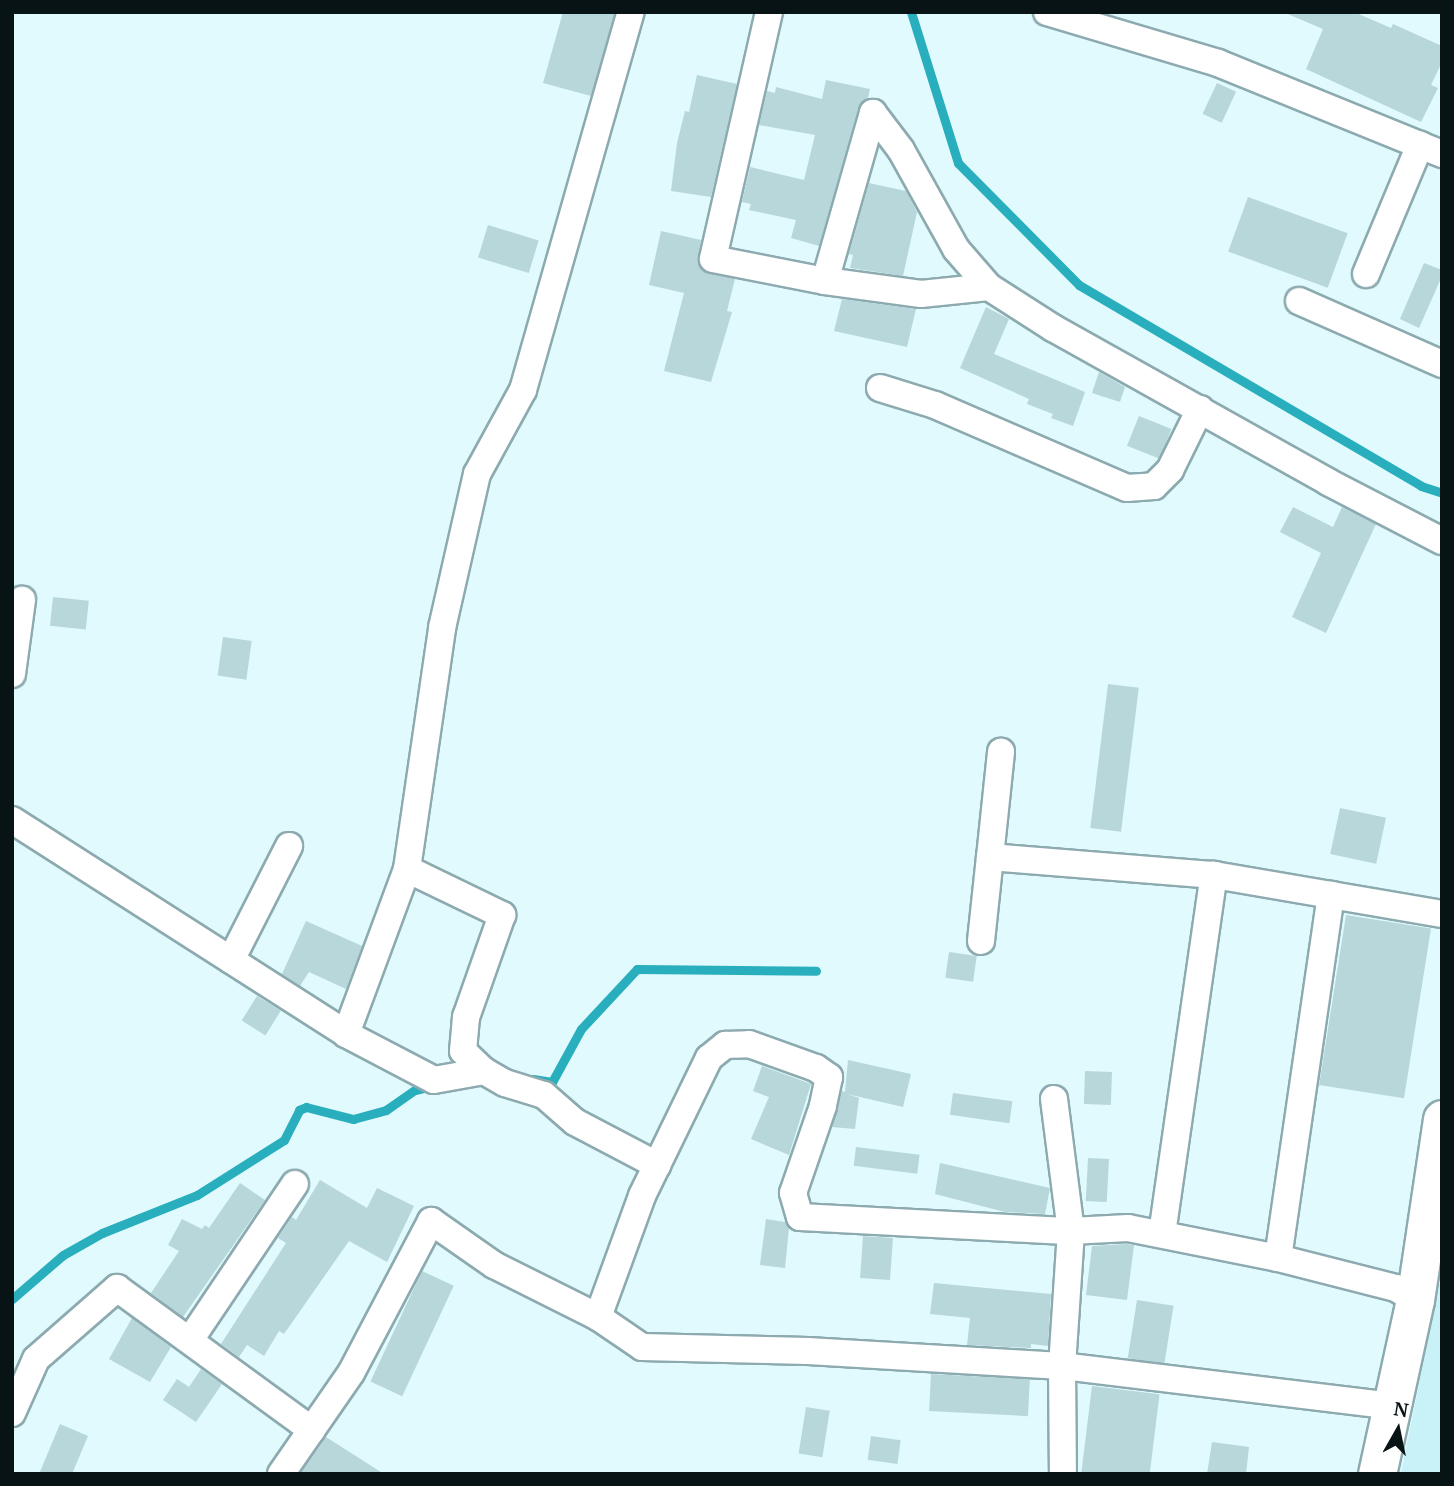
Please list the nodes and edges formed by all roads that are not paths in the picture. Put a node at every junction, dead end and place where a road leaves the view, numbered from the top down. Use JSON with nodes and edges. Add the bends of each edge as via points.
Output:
{"nodes":[{"id":1,"x":631,"y":12,"type":"edge"},
{"id":2,"x":769,"y":12,"type":"edge"},
{"id":3,"x":1047,"y":12,"type":"edge"},
{"id":4,"x":1431,"y":150,"type":"edge"},
{"id":5,"x":1366,"y":274,"type":"dead end"},
{"id":6,"x":825,"y":281,"type":"junction"},
{"id":7,"x":989,"y":287,"type":"junction"},
{"id":8,"x":1298,"y":300,"type":"dead end"},
{"id":9,"x":1442,"y":364,"type":"edge"},
{"id":10,"x":880,"y":388,"type":"dead end"},
{"id":11,"x":1200,"y":409,"type":"junction"},
{"id":12,"x":1442,"y":541,"type":"edge"},
{"id":13,"x":22,"y":600,"type":"dead end"},
{"id":14,"x":12,"y":674,"type":"edge"},
{"id":15,"x":1001,"y":752,"type":"dead end"},
{"id":16,"x":12,"y":820,"type":"edge"},
{"id":17,"x":289,"y":846,"type":"dead end"},
{"id":18,"x":990,"y":857,"type":"junction"},
{"id":19,"x":407,"y":869,"type":"junction"},
{"id":20,"x":1213,"y":875,"type":"junction"},
{"id":21,"x":1331,"y":895,"type":"junction"},
{"id":22,"x":1442,"y":914,"type":"edge"},
{"id":23,"x":981,"y":941,"type":"dead end"},
{"id":24,"x":231,"y":960,"type":"junction"},
{"id":25,"x":346,"y":1034,"type":"junction"},
{"id":26,"x":484,"y":1071,"type":"junction"},
{"id":27,"x":1054,"y":1099,"type":"dead end"},
{"id":28,"x":1442,"y":1119,"type":"edge"},
{"id":29,"x":657,"y":1165,"type":"junction"},
{"id":30,"x":295,"y":1184,"type":"dead end"},
{"id":31,"x":1071,"y":1231,"type":"junction"},
{"id":32,"x":1162,"y":1234,"type":"junction"},
{"id":33,"x":1278,"y":1258,"type":"junction"},
{"id":34,"x":1415,"y":1300,"type":"junction"},
{"id":35,"x":598,"y":1317,"type":"junction"},
{"id":36,"x":190,"y":1340,"type":"junction"},
{"id":37,"x":1062,"y":1366,"type":"junction"},
{"id":38,"x":1392,"y":1406,"type":"junction"},
{"id":39,"x":12,"y":1413,"type":"edge"},
{"id":40,"x":312,"y":1430,"type":"junction"},
{"id":41,"x":281,"y":1474,"type":"edge"},
{"id":42,"x":1063,"y":1474,"type":"edge"},
{"id":43,"x":1377,"y":1474,"type":"edge"}],
"edges":[{"from":1,"to":19,"type":"street","via":[[523,390],[477,474],[442,628]]},
{"from":2,"to":6,"type":"street","via":[[713,259]]},
{"from":3,"to":4,"type":"street","via":[[1217,63]]},
{"from":4,"to":5,"type":"street"},
{"from":6,"to":7,"type":"street","via":[[922,294]]},
{"from":6,"to":7,"type":"street","via":[[873,113],[901,150],[956,249]]},
{"from":7,"to":11,"type":"street"},
{"from":8,"to":9,"type":"street"},
{"from":10,"to":11,"type":"street","via":[[935,405],[1127,488],[1154,486],[1170,470]]},
{"from":11,"to":12,"type":"street"},
{"from":13,"to":14,"type":"street"},
{"from":15,"to":18,"type":"street"},
{"from":16,"to":24,"type":"street"},
{"from":17,"to":24,"type":"street"},
{"from":18,"to":20,"type":"street"},
{"from":18,"to":23,"type":"street"},
{"from":19,"to":25,"type":"street"},
{"from":19,"to":26,"type":"street","via":[[502,915],[466,1017],[463,1051]]},
{"from":20,"to":21,"type":"street"},
{"from":20,"to":32,"type":"street"},
{"from":21,"to":22,"type":"street"},
{"from":21,"to":33,"type":"street"},
{"from":24,"to":25,"type":"street"},
{"from":25,"to":26,"type":"street","via":[[434,1080]]},
{"from":26,"to":29,"type":"street","via":[[544,1095],[575,1122]]},
{"from":27,"to":31,"type":"street"},
{"from":28,"to":34,"type":"main road"},
{"from":29,"to":31,"type":"street","via":[[709,1058],[725,1045],[749,1044],[829,1077],[793,1193],[800,1217]]},
{"from":29,"to":35,"type":"street"},
{"from":30,"to":36,"type":"street"},
{"from":31,"to":32,"type":"street","via":[[1128,1228]]},
{"from":31,"to":37,"type":"street"},
{"from":32,"to":33,"type":"street"},
{"from":33,"to":34,"type":"street","via":[[1396,1288]]},
{"from":34,"to":38,"type":"main road"},
{"from":35,"to":37,"type":"street","via":[[642,1347]]},
{"from":35,"to":40,"type":"street","via":[[494,1265],[431,1221],[351,1373]]},
{"from":36,"to":39,"type":"street","via":[[117,1288],[36,1360]]},
{"from":36,"to":40,"type":"street"},
{"from":37,"to":38,"type":"street"},
{"from":37,"to":42,"type":"street"},
{"from":38,"to":43,"type":"main road"},
{"from":40,"to":41,"type":"street"}]}
